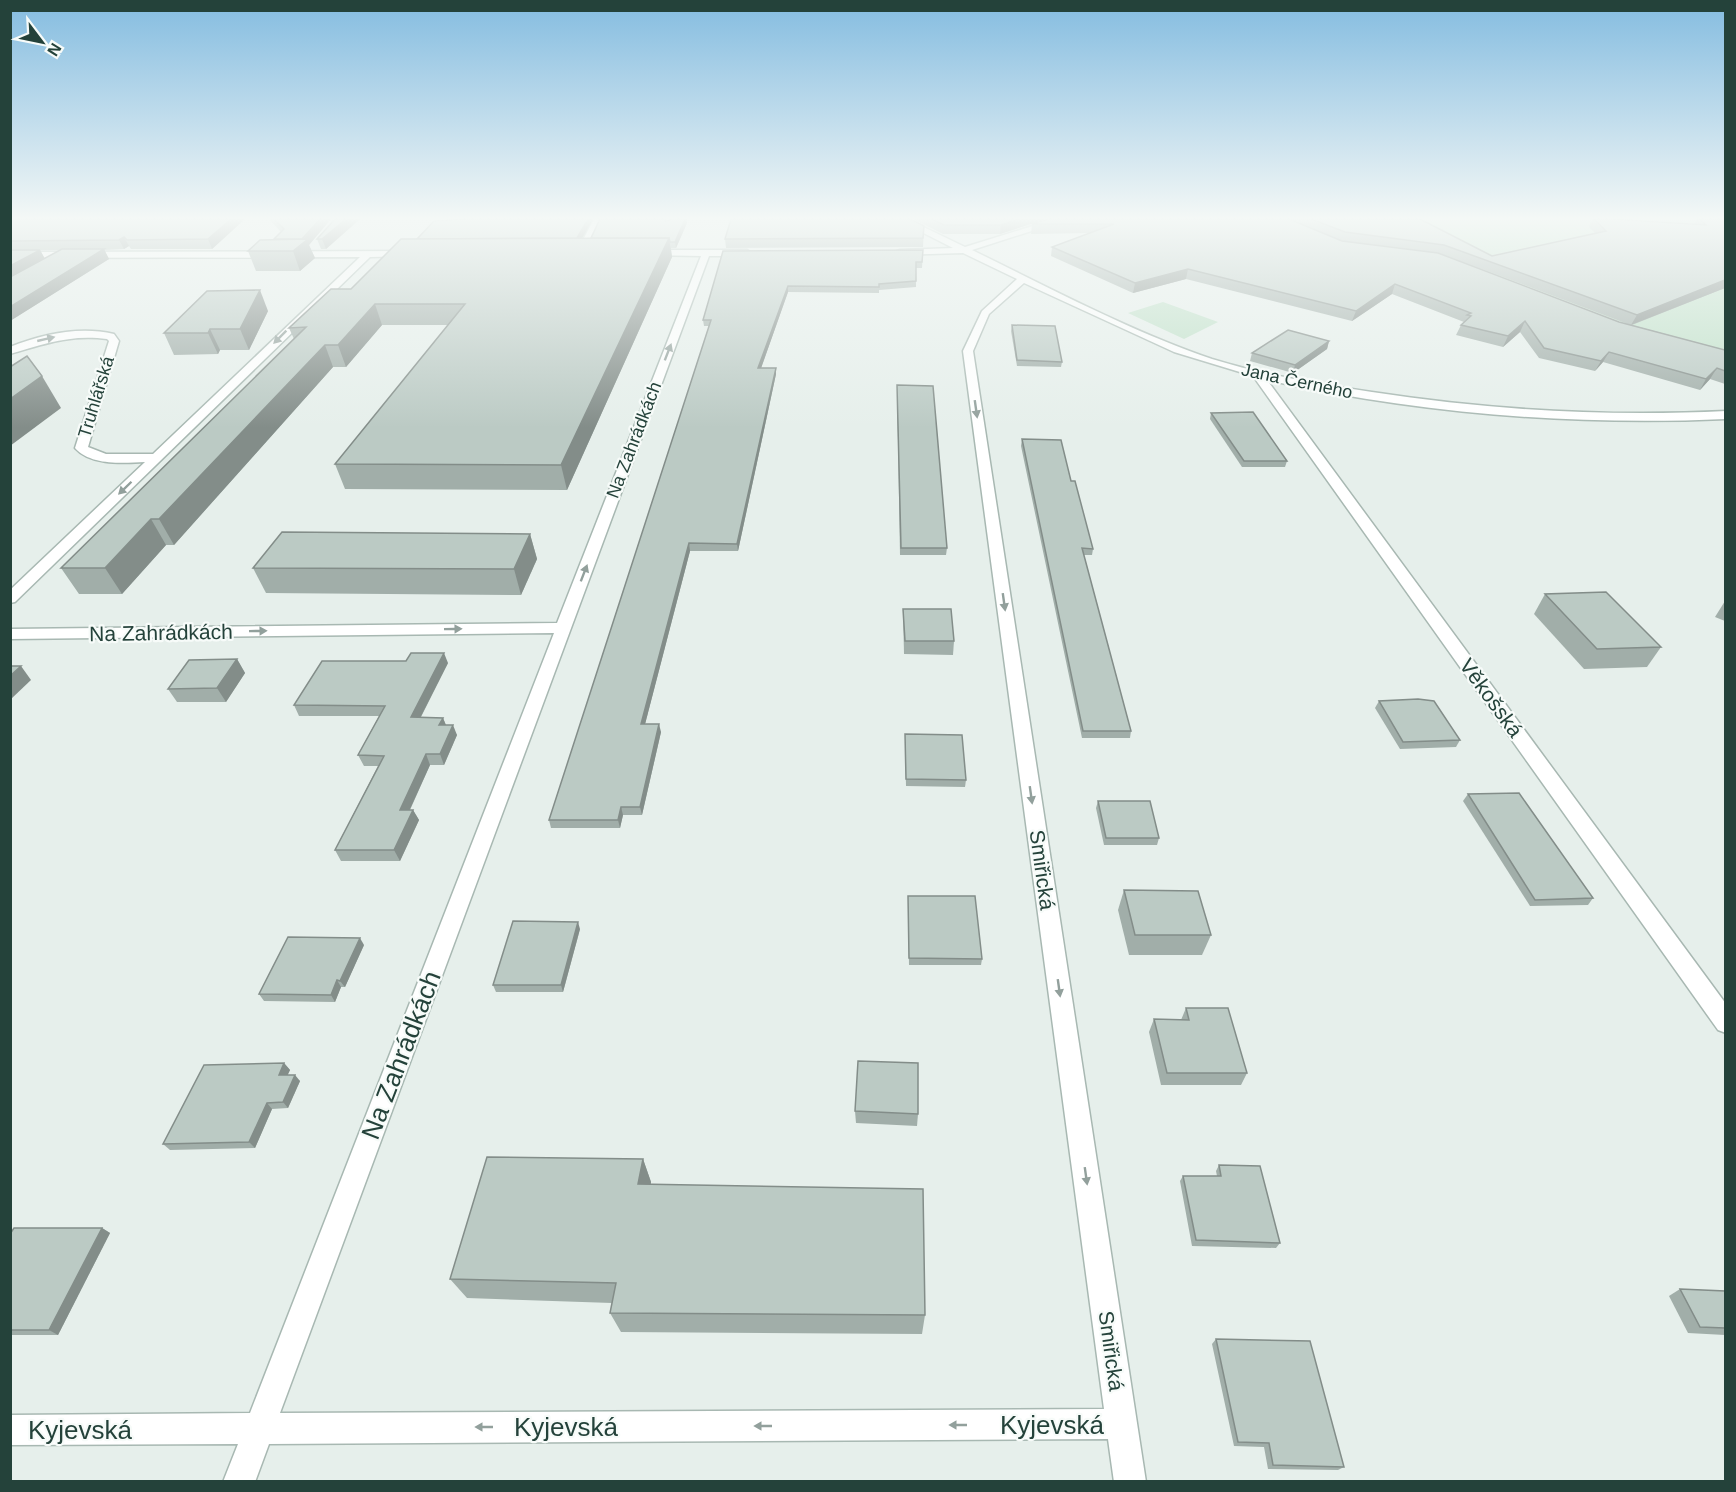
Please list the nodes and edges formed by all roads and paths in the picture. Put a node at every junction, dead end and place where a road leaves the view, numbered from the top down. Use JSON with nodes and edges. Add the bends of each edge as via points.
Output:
{"nodes":[{"id":1,"x":332,"y":289,"type":"edge"},
{"id":2,"x":692,"y":289,"type":"edge"},
{"id":3,"x":1012,"y":289,"type":"edge"},
{"id":4,"x":1044,"y":289,"type":"edge"},
{"id":5,"x":10,"y":351,"type":"edge"},
{"id":6,"x":1256,"y":373,"type":"junction"},
{"id":7,"x":1725,"y":415,"type":"edge"},
{"id":8,"x":156,"y":458,"type":"junction"},
{"id":9,"x":10,"y":598,"type":"edge"},
{"id":10,"x":563,"y":628,"type":"junction"},
{"id":11,"x":10,"y":634,"type":"edge"},
{"id":12,"x":1725,"y":1023,"type":"edge"},
{"id":13,"x":1122,"y":1424,"type":"junction"},
{"id":14,"x":259,"y":1429,"type":"junction"},
{"id":15,"x":10,"y":1430,"type":"edge"},
{"id":16,"x":239,"y":1482,"type":"edge"},
{"id":17,"x":1130,"y":1482,"type":"edge"}],
"edges":[{"from":1,"to":8,"type":"street","one_way":true},
{"from":10,"to":2,"type":"street","name":"Na Zahrádkách","one_way":true},
{"from":3,"to":13,"type":"street","name":"Smiřická","one_way":true,"via":[[985,313],[968,351]]},
{"from":4,"to":6,"type":"street","name":"Jana Černého","via":[[1162,343]]},
{"from":5,"to":8,"type":"street","name":"Truhlářská","one_way":true,"via":[[59,336],[110,336],[114,341],[81,448],[109,457]]},
{"from":6,"to":7,"type":"street","name":"Jana Černého","via":[[1342,391],[1554,418],[1622,420]]},
{"from":6,"to":12,"type":"street","name":"Věkošská"},
{"from":8,"to":9,"type":"street","one_way":true},
{"from":11,"to":10,"type":"street","name":"Na Zahrádkách","one_way":true},
{"from":10,"to":14,"type":"street","name":"Na Zahrádkách"},
{"from":13,"to":14,"type":"street","name":"Kyjevská","one_way":true},
{"from":13,"to":17,"type":"street","name":"Smiřická"},
{"from":14,"to":15,"type":"street","name":"Kyjevská"},
{"from":14,"to":16,"type":"street","name":"Na Zahrádkách"}]}
